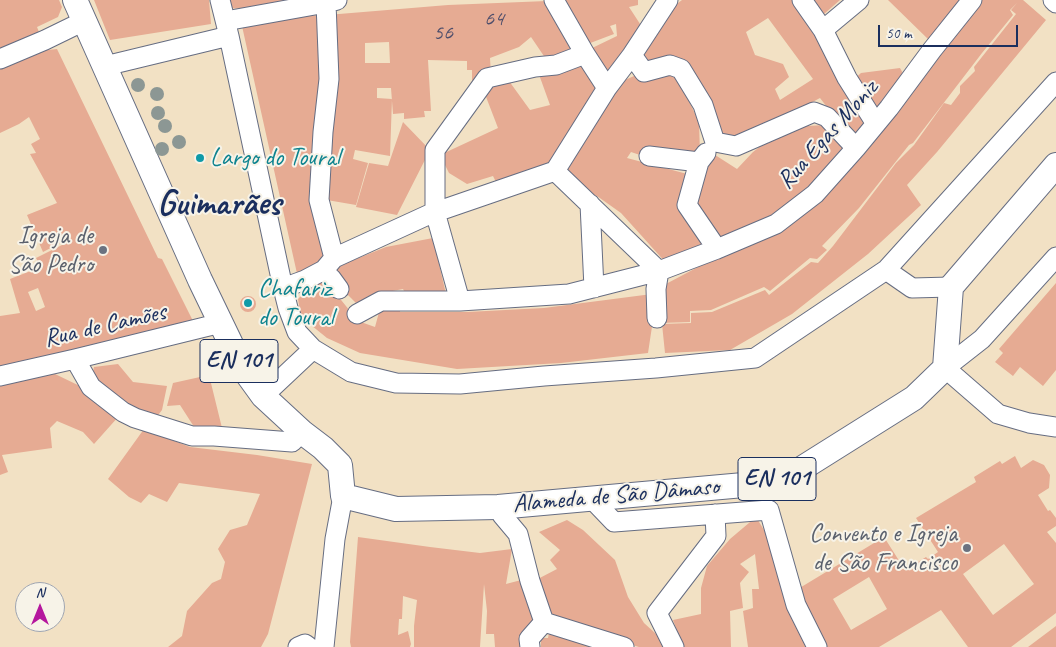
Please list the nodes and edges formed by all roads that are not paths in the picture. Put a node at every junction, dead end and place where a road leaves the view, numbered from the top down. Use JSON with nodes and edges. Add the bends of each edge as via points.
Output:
{"nodes":[{"id":1,"x":220,"y":0,"type":"edge"},
{"id":2,"x":554,"y":0,"type":"edge"},
{"id":3,"x":668,"y":0,"type":"edge"},
{"id":4,"x":802,"y":0,"type":"edge"},
{"id":5,"x":859,"y":0,"type":"edge"},
{"id":6,"x":972,"y":0,"type":"edge"},
{"id":7,"x":1053,"y":0,"type":"edge"},
{"id":8,"x":331,"y":2,"type":"edge"},
{"id":9,"x":1056,"y":3,"type":"edge"},
{"id":10,"x":80,"y":10,"type":"edge"},
{"id":11,"x":230,"y":28,"type":"junction"},
{"id":12,"x":824,"y":30,"type":"junction"},
{"id":13,"x":585,"y":54,"type":"junction"},
{"id":14,"x":632,"y":55,"type":"junction"},
{"id":15,"x":0,"y":59,"type":"edge"},
{"id":16,"x":105,"y":66,"type":"junction"},
{"id":17,"x":1056,"y":82,"type":"edge"},
{"id":18,"x":607,"y":88,"type":"junction"},
{"id":19,"x":876,"y":124,"type":"junction"},
{"id":20,"x":715,"y":142,"type":"junction"},
{"id":21,"x":856,"y":148,"type":"junction"},
{"id":22,"x":649,"y":156,"type":"dead end"},
{"id":23,"x":699,"y":162,"type":"junction"},
{"id":24,"x":1056,"y":165,"type":"edge"},
{"id":25,"x":555,"y":171,"type":"junction"},
{"id":26,"x":590,"y":204,"type":"junction"},
{"id":27,"x":435,"y":212,"type":"junction"},
{"id":28,"x":717,"y":249,"type":"junction"},
{"id":29,"x":1056,"y":257,"type":"edge"},
{"id":30,"x":886,"y":270,"type":"junction"},
{"id":31,"x":659,"y":271,"type":"junction"},
{"id":32,"x":951,"y":287,"type":"junction"},
{"id":33,"x":283,"y":288,"type":"junction"},
{"id":34,"x":340,"y":288,"type":"junction"},
{"id":35,"x":594,"y":288,"type":"junction"},
{"id":36,"x":460,"y":302,"type":"junction"},
{"id":37,"x":657,"y":318,"type":"dead end"},
{"id":38,"x":221,"y":323,"type":"junction"},
{"id":39,"x":313,"y":349,"type":"junction"},
{"id":40,"x":75,"y":360,"type":"junction"},
{"id":41,"x":945,"y":368,"type":"junction"},
{"id":42,"x":0,"y":376,"type":"edge"},
{"id":43,"x":263,"y":396,"type":"junction"},
{"id":44,"x":1056,"y":427,"type":"edge"},
{"id":45,"x":302,"y":432,"type":"junction"},
{"id":46,"x":343,"y":496,"type":"junction"},
{"id":47,"x":591,"y":498,"type":"junction"},
{"id":48,"x":715,"y":514,"type":"junction"},
{"id":49,"x":502,"y":515,"type":"dead end"},
{"id":50,"x":544,"y":622,"type":"junction"},
{"id":51,"x":298,"y":647,"type":"edge"},
{"id":52,"x":309,"y":647,"type":"edge"},
{"id":53,"x":324,"y":647,"type":"edge"},
{"id":54,"x":530,"y":647,"type":"edge"},
{"id":55,"x":624,"y":647,"type":"edge"},
{"id":56,"x":674,"y":647,"type":"edge"},
{"id":57,"x":817,"y":647,"type":"edge"}],
"edges":[{"from":1,"to":11,"type":"street"},
{"from":2,"to":13,"type":"street"},
{"from":3,"to":14,"type":"street"},
{"from":4,"to":12,"type":"street"},
{"from":5,"to":12,"type":"street"},
{"from":6,"to":19,"type":"street","name":"Rua Egas Moniz"},
{"from":7,"to":9,"type":"street"},
{"from":8,"to":11,"type":"street"},
{"from":8,"to":34,"type":"street","via":[[329,79],[319,200]]},
{"from":10,"to":15,"type":"street","via":[[45,40]]},
{"from":10,"to":16,"type":"main road","number":"EN 101"},
{"from":11,"to":16,"type":"street"},
{"from":11,"to":33,"type":"street"},
{"from":12,"to":19,"type":"street","via":[[847,78]]},
{"from":13,"to":18,"type":"street"},
{"from":13,"to":27,"type":"street","via":[[556,65],[487,78],[435,150]]},
{"from":14,"to":18,"type":"street"},
{"from":14,"to":20,"type":"street","via":[[644,72],[670,65],[681,69],[703,105]]},
{"from":16,"to":38,"type":"main road","number":"EN 101"},
{"from":17,"to":30,"type":"street"},
{"from":18,"to":25,"type":"street"},
{"from":19,"to":21,"type":"street","name":"Rua Egas Moniz"},
{"from":20,"to":21,"type":"street","via":[[736,146],[814,112],[828,117]]},
{"from":20,"to":23,"type":"street"},
{"from":21,"to":28,"type":"street","name":"Rua Egas Moniz","via":[[815,194],[776,224]]},
{"from":22,"to":23,"type":"street"},
{"from":23,"to":28,"type":"street","via":[[687,205]]},
{"from":24,"to":32,"type":"main road"},
{"from":25,"to":26,"type":"street"},
{"from":25,"to":27,"type":"street"},
{"from":26,"to":31,"type":"street"},
{"from":26,"to":35,"type":"street"},
{"from":27,"to":34,"type":"street"},
{"from":27,"to":36,"type":"street"},
{"from":28,"to":31,"type":"street","name":"Rua Egas Moniz"},
{"from":29,"to":41,"type":"street","name":"Alameda de São Dâmaso","via":[[982,340]]},
{"from":30,"to":32,"type":"street","via":[[912,288]]},
{"from":30,"to":39,"type":"street","via":[[755,358],[460,384],[396,383],[351,372]]},
{"from":31,"to":35,"type":"street","name":"Rua Egas Moniz"},
{"from":31,"to":37,"type":"street"},
{"from":32,"to":41,"type":"main road"},
{"from":33,"to":34,"type":"street","via":[[305,280]]},
{"from":33,"to":39,"type":"street","via":[[298,332]]},
{"from":34,"to":36,"type":"street","name":"Rua Egas Moniz","via":[[382,300]]},
{"from":35,"to":36,"type":"street","name":"Rua Egas Moniz","via":[[569,294]]},
{"from":38,"to":40,"type":"street","name":"Rua de Camões"},
{"from":38,"to":43,"type":"main road","number":"EN 101","via":[[242,367]]},
{"from":39,"to":43,"type":"street"},
{"from":40,"to":42,"type":"street","name":"Rua de Camões"},
{"from":40,"to":45,"type":"street","via":[[91,387],[135,418],[192,436],[292,442]]},
{"from":41,"to":44,"type":"street","via":[[998,414]]},
{"from":41,"to":47,"type":"main road","name":"Alameda de São Dâmaso","number":"EN 101","via":[[914,398],[793,474],[766,483]]},
{"from":43,"to":45,"type":"main road","number":"EN 101"},
{"from":45,"to":46,"type":"main road","number":"EN 101","via":[[340,466]]},
{"from":46,"to":47,"type":"main road","name":"Alameda de São Dâmaso","number":"EN 101","via":[[396,509],[498,507]]},
{"from":46,"to":53,"type":"street"},
{"from":47,"to":48,"type":"street","via":[[614,522]]},
{"from":48,"to":56,"type":"street","via":[[716,536],[657,613]]},
{"from":48,"to":57,"type":"street","via":[[768,510],[796,605]]},
{"from":49,"to":50,"type":"street","via":[[518,534]]},
{"from":50,"to":54,"type":"street","via":[[529,639]]},
{"from":50,"to":55,"type":"street"},
{"from":51,"to":52,"type":"street","via":[[305,644]]}]}
